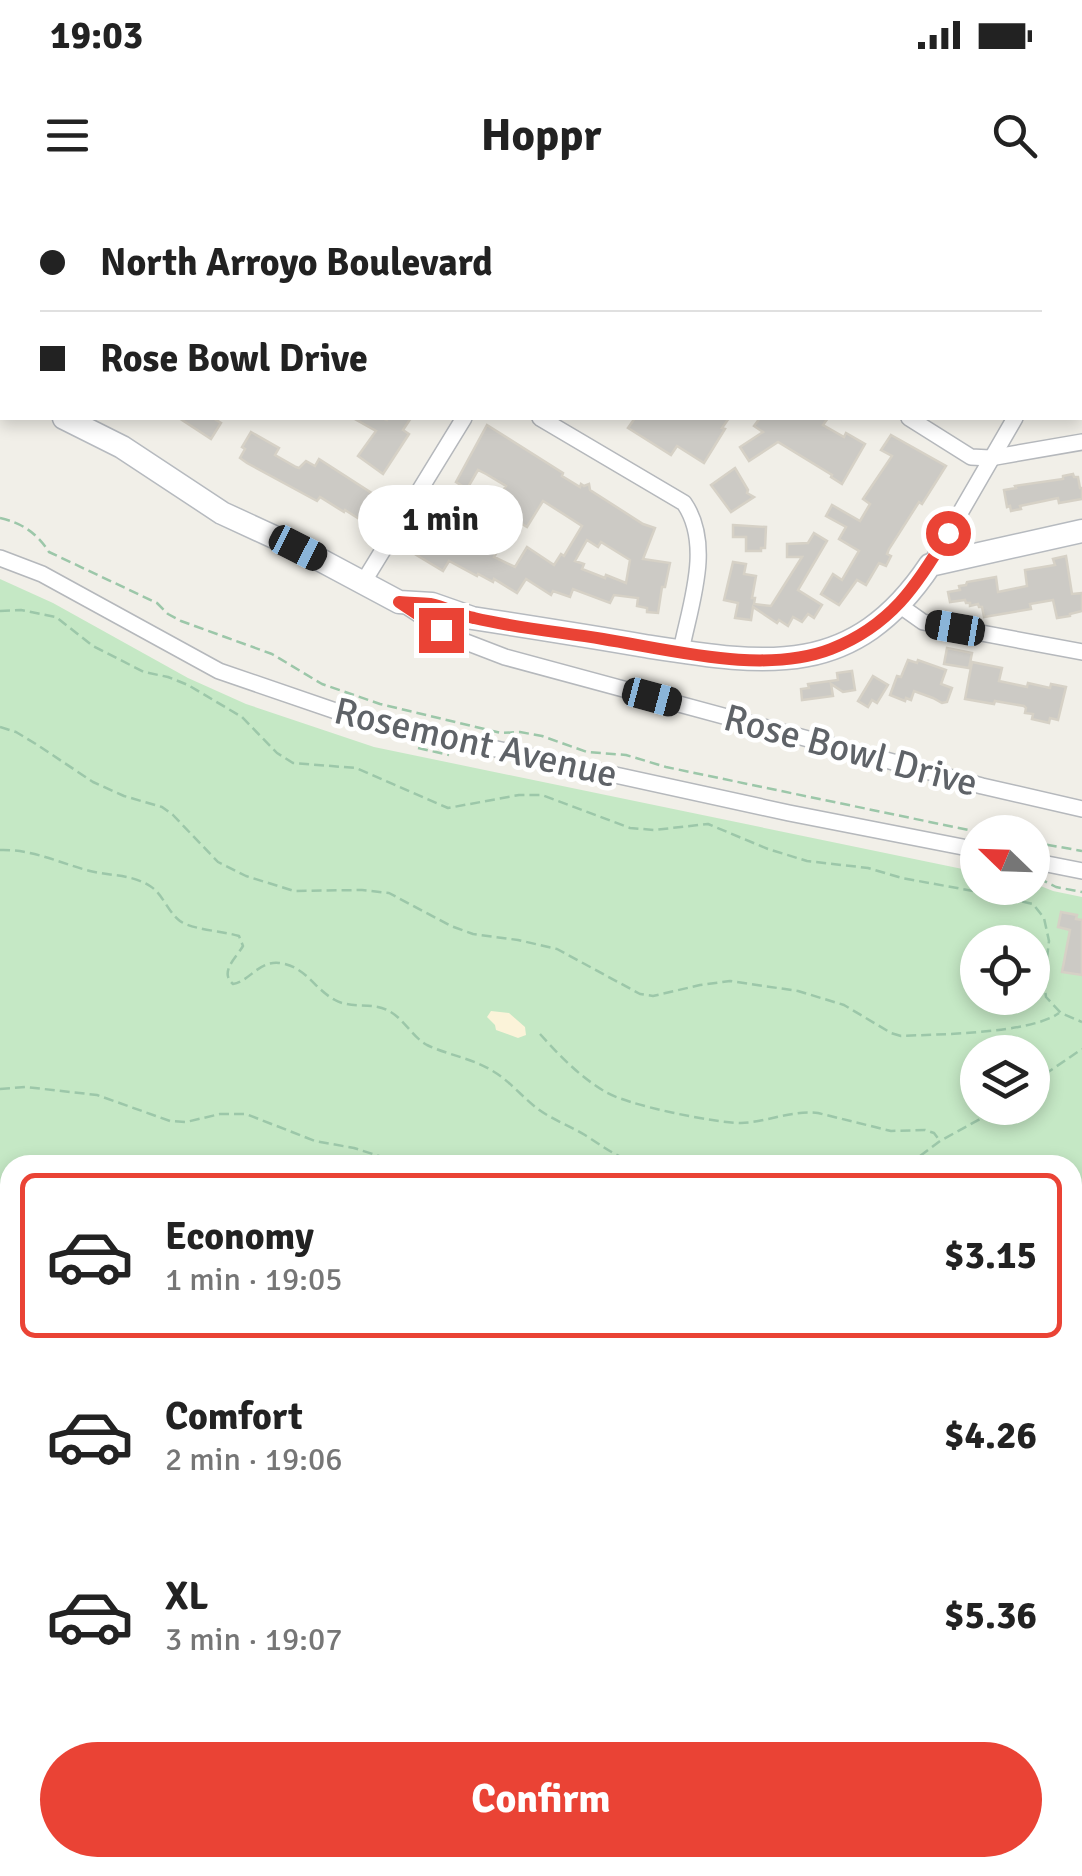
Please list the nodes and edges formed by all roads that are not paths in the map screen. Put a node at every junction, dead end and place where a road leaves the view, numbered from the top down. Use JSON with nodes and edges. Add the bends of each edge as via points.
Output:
{"nodes":[{"id":1,"x":68,"y":420,"type":"edge"},
{"id":2,"x":463,"y":420,"type":"edge"},
{"id":3,"x":543,"y":420,"type":"edge"},
{"id":4,"x":911,"y":420,"type":"edge"},
{"id":5,"x":1014,"y":420,"type":"edge"},
{"id":6,"x":1082,"y":442,"type":"edge"},
{"id":7,"x":990,"y":458,"type":"junction"},
{"id":8,"x":1082,"y":531,"type":"edge"},
{"id":9,"x":0,"y":558,"type":"edge"},
{"id":10,"x":930,"y":565,"type":"junction"},
{"id":11,"x":364,"y":581,"type":"junction"},
{"id":12,"x":399,"y":602,"type":"junction"},
{"id":13,"x":899,"y":606,"type":"junction"},
{"id":14,"x":681,"y":651,"type":"junction"},
{"id":15,"x":1082,"y":652,"type":"edge"},
{"id":16,"x":1082,"y":809,"type":"edge"},
{"id":17,"x":960,"y":846,"type":"edge"},
{"id":18,"x":1050,"y":865,"type":"edge"},
{"id":19,"x":1082,"y":871,"type":"edge"}],
"edges":[{"from":1,"to":11,"type":"street","via":[[222,513]]},
{"from":2,"to":11,"type":"street"},
{"from":3,"to":14,"type":"street","via":[[684,503],[694,518],[697,571]]},
{"from":4,"to":7,"type":"street","via":[[970,457]]},
{"from":5,"to":7,"type":"street"},
{"from":6,"to":7,"type":"street"},
{"from":7,"to":10,"type":"street"},
{"from":8,"to":10,"type":"street"},
{"from":9,"to":17,"type":"street","name":"Rosemont Avenue","via":[[219,670],[359,719]]},
{"from":10,"to":13,"type":"street"},
{"from":11,"to":12,"type":"street"},
{"from":12,"to":14,"type":"street"},
{"from":12,"to":16,"type":"street","name":"Rose Bowl Drive","via":[[453,638],[505,657]]},
{"from":13,"to":14,"type":"street","via":[[828,651],[783,660]]},
{"from":13,"to":15,"type":"street","via":[[923,622]]},
{"from":18,"to":19,"type":"street"}]}
